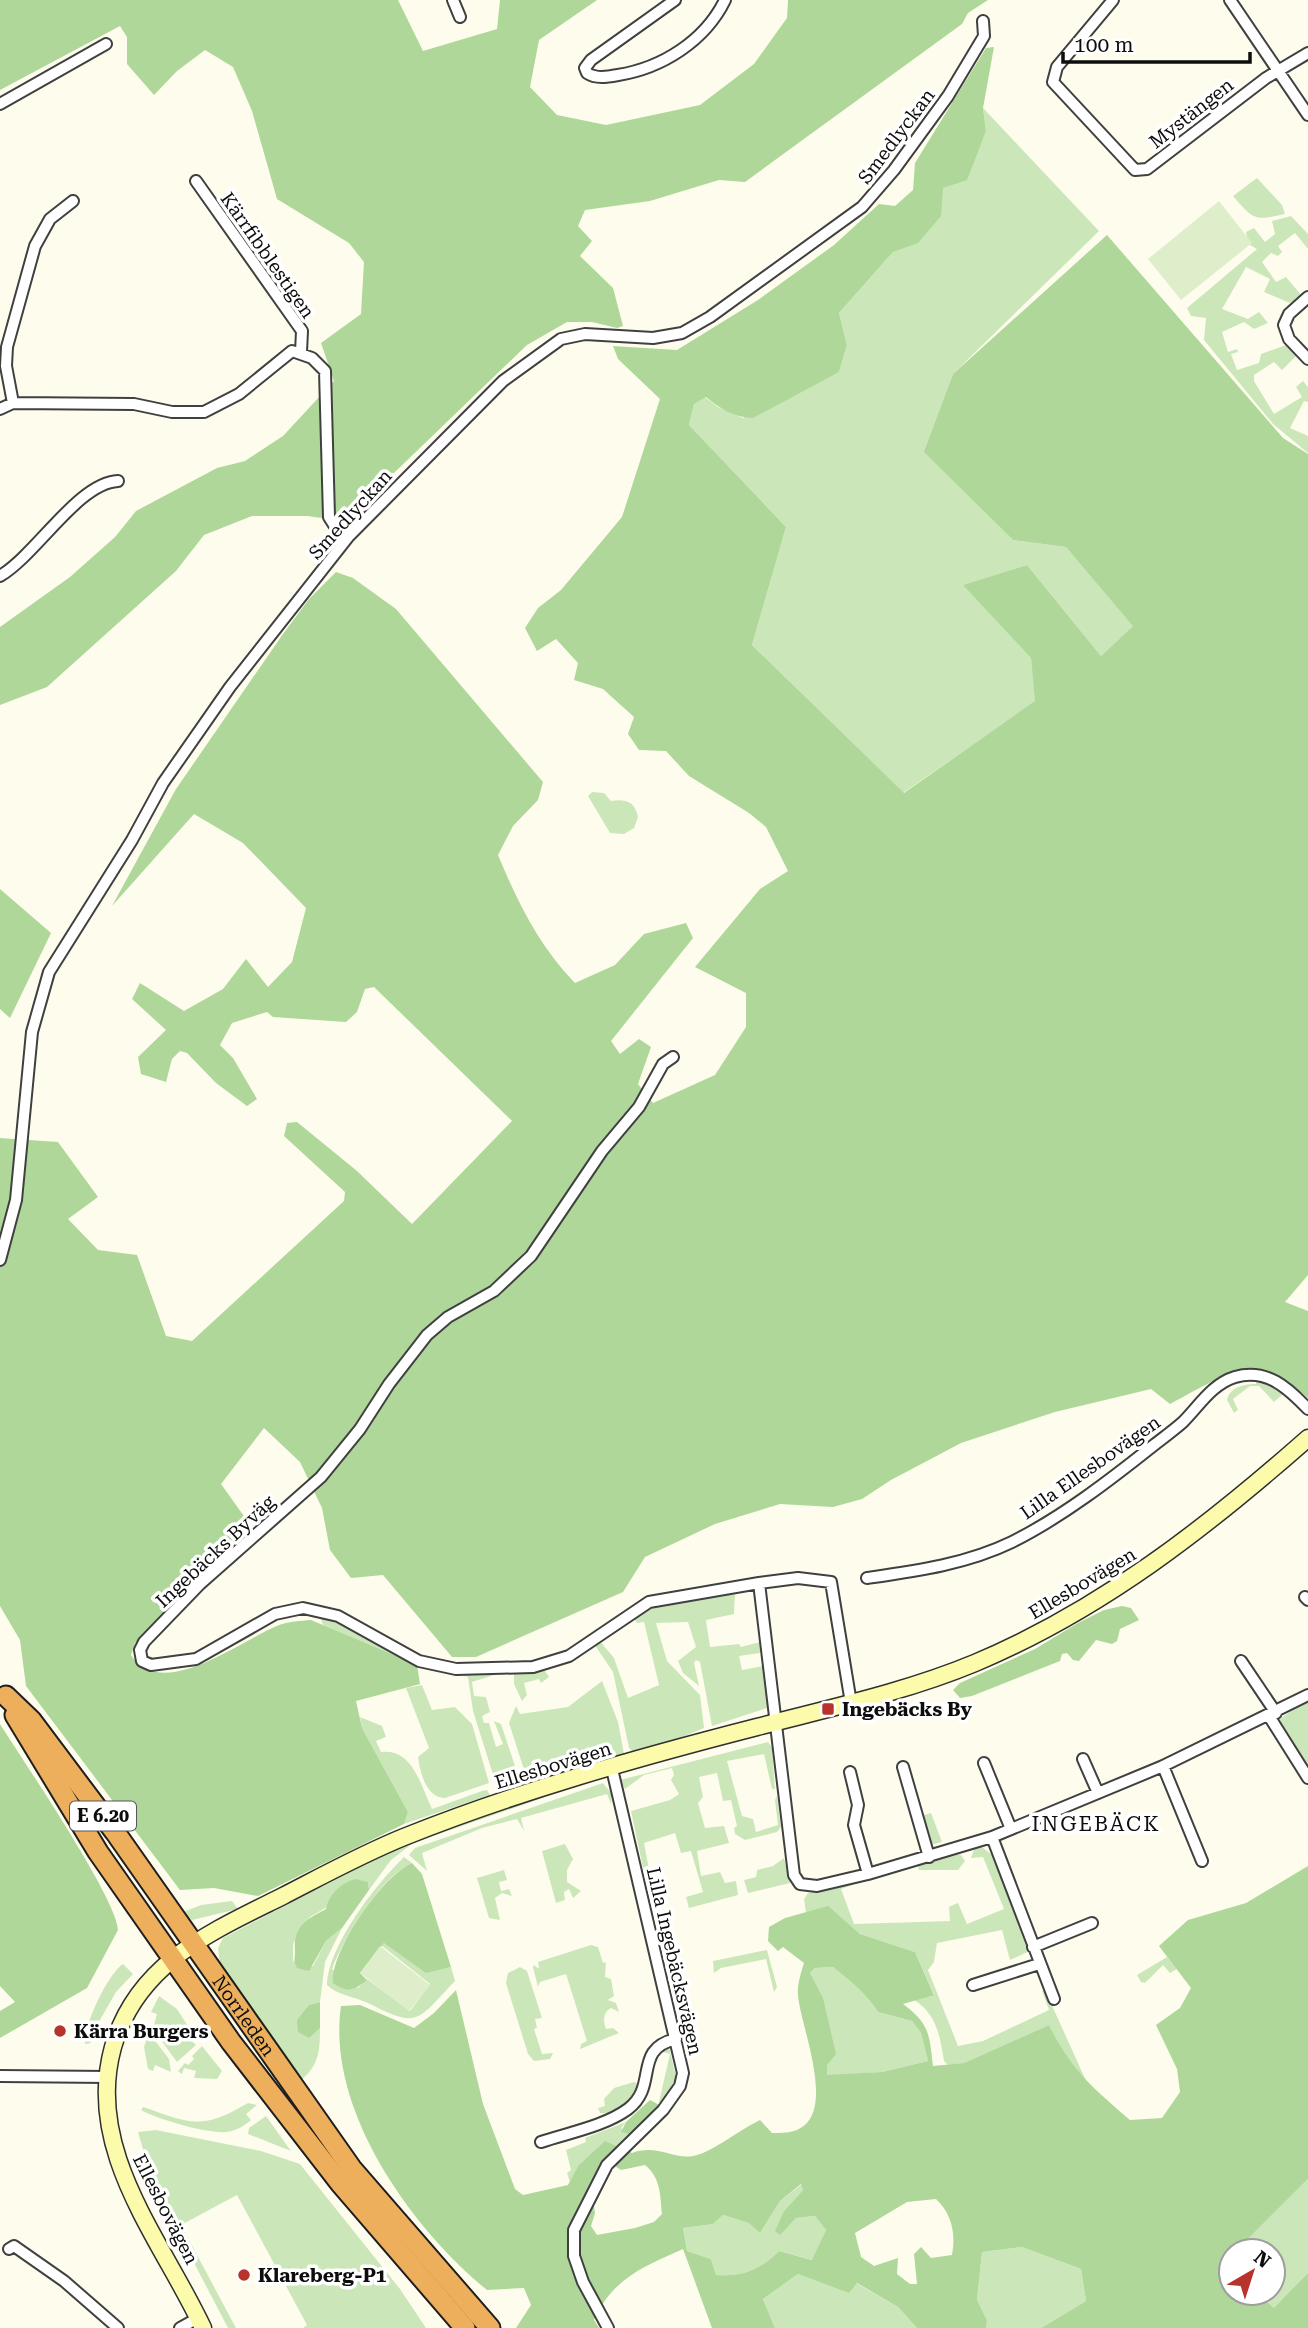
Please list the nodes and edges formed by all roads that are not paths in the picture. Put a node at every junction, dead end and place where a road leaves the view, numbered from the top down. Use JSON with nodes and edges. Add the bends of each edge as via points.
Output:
{"nodes":[{"id":1,"x":453,"y":0,"type":"edge"},
{"id":2,"x":674,"y":0,"type":"edge"},
{"id":3,"x":725,"y":0,"type":"edge"},
{"id":4,"x":1113,"y":0,"type":"edge"},
{"id":5,"x":1230,"y":0,"type":"edge"},
{"id":6,"x":460,"y":17,"type":"dead end"},
{"id":7,"x":983,"y":21,"type":"dead end"},
{"id":8,"x":106,"y":44,"type":"dead end"},
{"id":9,"x":1308,"y":53,"type":"edge"},
{"id":10,"x":1278,"y":70,"type":"junction"},
{"id":11,"x":0,"y":104,"type":"edge"},
{"id":12,"x":1308,"y":115,"type":"edge"},
{"id":13,"x":195,"y":181,"type":"dead end"},
{"id":14,"x":73,"y":201,"type":"dead end"},
{"id":15,"x":1308,"y":297,"type":"edge"},
{"id":16,"x":301,"y":352,"type":"junction"},
{"id":17,"x":1308,"y":359,"type":"edge"},
{"id":18,"x":13,"y":404,"type":"junction"},
{"id":19,"x":0,"y":409,"type":"edge"},
{"id":20,"x":118,"y":481,"type":"dead end"},
{"id":21,"x":349,"y":536,"type":"junction"},
{"id":22,"x":0,"y":576,"type":"edge"},
{"id":23,"x":673,"y":1057,"type":"dead end"},
{"id":24,"x":0,"y":1261,"type":"edge"},
{"id":25,"x":1308,"y":1409,"type":"edge"},
{"id":26,"x":1308,"y":1438,"type":"edge"},
{"id":27,"x":867,"y":1578,"type":"dead end"},
{"id":28,"x":759,"y":1583,"type":"junction"},
{"id":29,"x":1241,"y":1661,"type":"dead end"},
{"id":30,"x":3,"y":1691,"type":"edge"},
{"id":31,"x":1308,"y":1695,"type":"edge"},
{"id":32,"x":851,"y":1703,"type":"junction"},
{"id":33,"x":1272,"y":1714,"type":"junction"},
{"id":34,"x":776,"y":1722,"type":"junction"},
{"id":35,"x":1083,"y":1759,"type":"dead end"},
{"id":36,"x":984,"y":1763,"type":"dead end"},
{"id":37,"x":1163,"y":1766,"type":"junction"},
{"id":38,"x":903,"y":1767,"type":"dead end"},
{"id":39,"x":611,"y":1769,"type":"junction"},
{"id":40,"x":850,"y":1772,"type":"dead end"},
{"id":41,"x":1308,"y":1778,"type":"edge"},
{"id":42,"x":1098,"y":1793,"type":"junction"},
{"id":43,"x":1011,"y":1829,"type":"junction"},
{"id":44,"x":992,"y":1837,"type":"junction"},
{"id":45,"x":929,"y":1857,"type":"junction"},
{"id":46,"x":1202,"y":1861,"type":"dead end"},
{"id":47,"x":868,"y":1874,"type":"junction"},
{"id":48,"x":1092,"y":1923,"type":"dead end"},
{"id":49,"x":192,"y":1943,"type":"junction"},
{"id":50,"x":1034,"y":1947,"type":"junction"},
{"id":51,"x":170,"y":1959,"type":"junction"},
{"id":52,"x":1039,"y":1964,"type":"junction"},
{"id":53,"x":973,"y":1985,"type":"dead end"},
{"id":54,"x":1054,"y":1999,"type":"dead end"},
{"id":55,"x":676,"y":2039,"type":"junction"},
{"id":56,"x":0,"y":2076,"type":"edge"},
{"id":57,"x":109,"y":2077,"type":"junction"},
{"id":58,"x":541,"y":2142,"type":"dead end"},
{"id":59,"x":9,"y":2249,"type":"dead end"},
{"id":60,"x":201,"y":2323,"type":"edge"},
{"id":61,"x":118,"y":2328,"type":"edge"},
{"id":62,"x":180,"y":2328,"type":"edge"},
{"id":63,"x":465,"y":2328,"type":"edge"},
{"id":64,"x":489,"y":2328,"type":"edge"},
{"id":65,"x":608,"y":2328,"type":"edge"}],
"edges":[{"from":1,"to":6,"type":"street"},
{"from":2,"to":3,"type":"street","via":[[591,60],[587,73],[600,77],[629,73],[667,60],[690,43]]},
{"from":4,"to":10,"type":"street","name":"Mystängen","via":[[1056,67],[1053,82],[1135,170],[1147,169]]},
{"from":5,"to":10,"type":"street"},
{"from":7,"to":21,"type":"street","name":"Smedlyckan","via":[[984,36],[948,96],[862,207],[681,333],[653,338],[570,335],[550,346],[503,381]]},
{"from":8,"to":11,"type":"street"},
{"from":9,"to":10,"type":"street","name":"Mystängen"},
{"from":10,"to":12,"type":"street"},
{"from":13,"to":16,"type":"street","name":"Kärrfibblestigen","via":[[302,331]]},
{"from":14,"to":18,"type":"street","via":[[50,219],[35,246],[7,347]]},
{"from":15,"to":17,"type":"street","via":[[1289,313],[1284,330]]},
{"from":16,"to":18,"type":"street","via":[[281,357],[239,394],[204,412],[172,412],[134,404]]},
{"from":16,"to":21,"type":"street","via":[[324,371],[329,517]]},
{"from":18,"to":19,"type":"street"},
{"from":20,"to":22,"type":"street","via":[[103,481]]},
{"from":21,"to":24,"type":"street","name":"Smedlyckan","via":[[230,687],[163,783],[49,972],[32,1032],[16,1200]]},
{"from":23,"to":28,"type":"street","name":"Ingebäcks Byväg","via":[[663,1064],[639,1107],[602,1152],[531,1256],[494,1292],[448,1317],[427,1335],[321,1477],[200,1584],[144,1642],[140,1657],[145,1664],[196,1659],[268,1618],[303,1608],[338,1616],[419,1661],[479,1670],[533,1667],[569,1656],[620,1618],[660,1597]]},
{"from":25,"to":27,"type":"street","name":"Lilla Ellesbovägen","via":[[1269,1377],[1232,1378],[1138,1458],[1015,1540],[955,1562]]},
{"from":26,"to":32,"type":"main road","name":"Ellesbovägen","via":[[1186,1542],[1058,1623],[971,1665]]},
{"from":28,"to":32,"type":"street","via":[[798,1578],[831,1582]]},
{"from":28,"to":34,"type":"street"},
{"from":29,"to":33,"type":"street"},
{"from":30,"to":49,"type":"highway","name":"Norrleden","number":"E 6.20","via":[[31,1720]]},
{"from":30,"to":51,"type":"highway","name":"Norrleden","number":"E 6.20","via":[[63,1797]]},
{"from":31,"to":33,"type":"street"},
{"from":32,"to":34,"type":"main road","name":"Ellesbovägen"},
{"from":33,"to":37,"type":"street"},
{"from":33,"to":41,"type":"street"},
{"from":34,"to":39,"type":"main road","name":"Ellesbovägen"},
{"from":34,"to":47,"type":"street","via":[[796,1880],[811,1886]]},
{"from":35,"to":42,"type":"street"},
{"from":36,"to":43,"type":"street"},
{"from":37,"to":42,"type":"street"},
{"from":37,"to":46,"type":"street"},
{"from":38,"to":45,"type":"street"},
{"from":39,"to":49,"type":"main road","name":"Ellesbovägen","via":[[403,1838]]},
{"from":39,"to":55,"type":"street","name":"Lilla Ingebäcksvägen"},
{"from":40,"to":47,"type":"street","via":[[858,1805],[854,1825]]},
{"from":42,"to":43,"type":"street"},
{"from":43,"to":44,"type":"street"},
{"from":44,"to":45,"type":"street"},
{"from":44,"to":50,"type":"street"},
{"from":45,"to":47,"type":"street"},
{"from":48,"to":50,"type":"street"},
{"from":49,"to":51,"type":"main road","name":"Ellesbovägen"},
{"from":49,"to":64,"type":"highway","name":"Norrleden","number":"E 6.20","via":[[352,2169]]},
{"from":50,"to":52,"type":"street"},
{"from":51,"to":57,"type":"main road","name":"Ellesbovägen","via":[[144,1987],[123,2022]]},
{"from":51,"to":63,"type":"highway","name":"Norrleden","number":"E 6.20","via":[[340,2183]]},
{"from":52,"to":53,"type":"street"},
{"from":52,"to":54,"type":"street"},
{"from":55,"to":58,"type":"street","via":[[659,2043],[651,2052],[641,2092],[627,2110]]},
{"from":55,"to":65,"type":"street","name":"Lilla Ingebäcksvägen","via":[[680,2086],[652,2123],[612,2159],[575,2230],[574,2256]]},
{"from":56,"to":57,"type":"street"},
{"from":57,"to":60,"type":"main road","name":"Ellesbovägen","via":[[107,2115],[118,2161]]},
{"from":59,"to":61,"type":"street","via":[[14,2246],[64,2281]]},
{"from":60,"to":62,"type":"street"}]}
